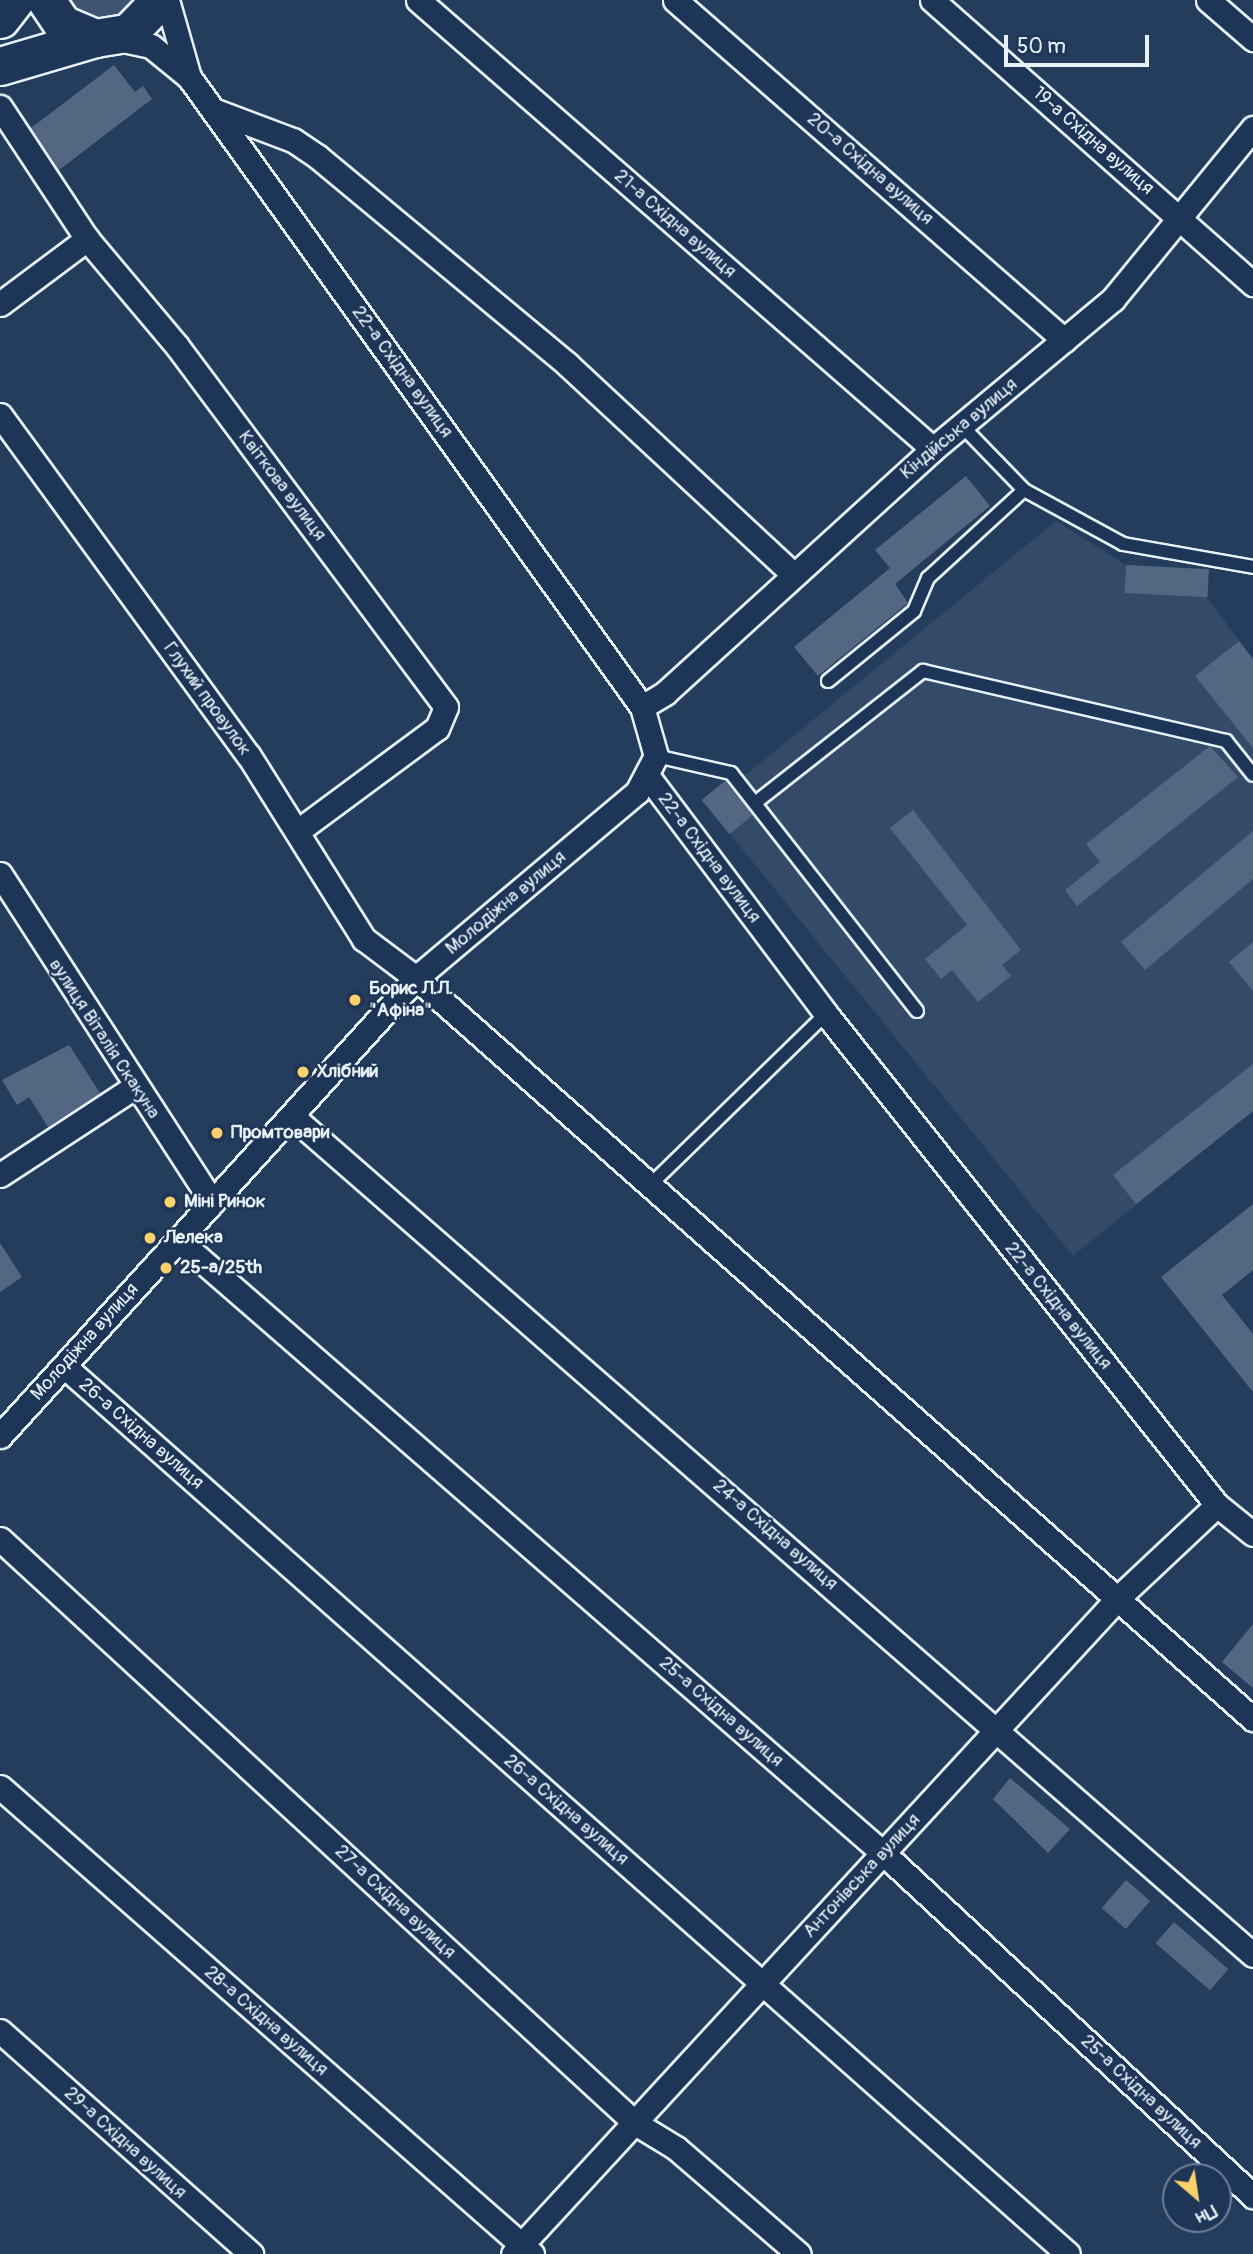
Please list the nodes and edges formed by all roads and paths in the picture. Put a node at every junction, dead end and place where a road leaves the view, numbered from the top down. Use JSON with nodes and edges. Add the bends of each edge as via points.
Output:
{"nodes":[{"id":1,"x":15,"y":0,"type":"edge"},
{"id":2,"x":46,"y":0,"type":"edge"},
{"id":3,"x":159,"y":0,"type":"edge"},
{"id":4,"x":167,"y":0,"type":"edge"},
{"id":5,"x":418,"y":0,"type":"edge"},
{"id":6,"x":674,"y":0,"type":"edge"},
{"id":7,"x":932,"y":0,"type":"edge"},
{"id":8,"x":1208,"y":0,"type":"edge"},
{"id":9,"x":0,"y":19,"type":"edge"},
{"id":10,"x":104,"y":38,"type":"junction"},
{"id":11,"x":1253,"y":39,"type":"edge"},
{"id":12,"x":0,"y":66,"type":"edge"},
{"id":13,"x":189,"y":77,"type":"junction"},
{"id":14,"x":0,"y":107,"type":"edge"},
{"id":15,"x":213,"y":110,"type":"junction"},
{"id":16,"x":1253,"y":128,"type":"edge"},
{"id":17,"x":1181,"y":218,"type":"junction"},
{"id":18,"x":87,"y":239,"type":"junction"},
{"id":19,"x":1253,"y":284,"type":"edge"},
{"id":20,"x":0,"y":304,"type":"edge"},
{"id":21,"x":1064,"y":340,"type":"junction"},
{"id":22,"x":0,"y":415,"type":"edge"},
{"id":23,"x":964,"y":428,"type":"junction"},
{"id":24,"x":933,"y":449,"type":"junction"},
{"id":25,"x":1024,"y":490,"type":"junction"},
{"id":26,"x":1253,"y":567,"type":"edge"},
{"id":27,"x":793,"y":574,"type":"junction"},
{"id":28,"x":828,"y":681,"type":"dead end"},
{"id":29,"x":642,"y":706,"type":"junction"},
{"id":30,"x":656,"y":756,"type":"junction"},
{"id":31,"x":1253,"y":775,"type":"edge"},
{"id":32,"x":649,"y":778,"type":"junction"},
{"id":33,"x":755,"y":803,"type":"junction"},
{"id":34,"x":298,"y":831,"type":"junction"},
{"id":35,"x":0,"y":874,"type":"edge"},
{"id":36,"x":416,"y":978,"type":"junction"},
{"id":37,"x":916,"y":1011,"type":"dead end"},
{"id":38,"x":826,"y":1014,"type":"junction"},
{"id":39,"x":133,"y":1088,"type":"junction"},
{"id":40,"x":294,"y":1118,"type":"junction"},
{"id":41,"x":0,"y":1175,"type":"edge"},
{"id":42,"x":648,"y":1187,"type":"junction"},
{"id":43,"x":212,"y":1202,"type":"junction"},
{"id":44,"x":178,"y":1240,"type":"junction"},
{"id":45,"x":64,"y":1366,"type":"junction"},
{"id":46,"x":0,"y":1436,"type":"edge"},
{"id":47,"x":1217,"y":1505,"type":"junction"},
{"id":48,"x":1253,"y":1534,"type":"edge"},
{"id":49,"x":0,"y":1539,"type":"edge"},
{"id":50,"x":1119,"y":1597,"type":"junction"},
{"id":51,"x":1253,"y":1719,"type":"edge"},
{"id":52,"x":998,"y":1728,"type":"junction"},
{"id":53,"x":0,"y":1787,"type":"edge"},
{"id":54,"x":883,"y":1853,"type":"junction"},
{"id":55,"x":1253,"y":1955,"type":"edge"},
{"id":56,"x":762,"y":1984,"type":"junction"},
{"id":57,"x":0,"y":2031,"type":"edge"},
{"id":58,"x":635,"y":2123,"type":"junction"},
{"id":59,"x":1253,"y":2196,"type":"edge"},
{"id":60,"x":522,"y":2251,"type":"edge"},
{"id":61,"x":251,"y":2254,"type":"edge"},
{"id":62,"x":799,"y":2254,"type":"edge"},
{"id":63,"x":1068,"y":2254,"type":"edge"}],
"edges":[{"from":1,"to":9,"type":"main road"},
{"from":2,"to":10,"type":"main road","via":[[62,23]]},
{"from":3,"to":10,"type":"main road","via":[[141,25]]},
{"from":4,"to":13,"type":"street"},
{"from":5,"to":24,"type":"street","name":"21-а Східна вулиця"},
{"from":6,"to":21,"type":"street","name":"20-а Східна вулиця"},
{"from":7,"to":17,"type":"street","name":"19-а Східна вулиця"},
{"from":8,"to":11,"type":"street"},
{"from":10,"to":12,"type":"main road"},
{"from":10,"to":13,"type":"street","via":[[151,46]]},
{"from":13,"to":15,"type":"street","name":"22-а Східна вулиця"},
{"from":14,"to":18,"type":"street","name":"Квіткова вулиця"},
{"from":15,"to":27,"type":"street","via":[[293,140],[318,157],[567,364]]},
{"from":15,"to":29,"type":"street","name":"22-а Східна вулиця"},
{"from":16,"to":17,"type":"street","name":"Кіндійська вулиця"},
{"from":17,"to":19,"type":"street","name":"19-а Східна вулиця"},
{"from":17,"to":21,"type":"street","name":"Кіндійська вулиця","via":[[1113,299]]},
{"from":18,"to":20,"type":"street"},
{"from":18,"to":34,"type":"street","name":"Квіткова вулиця","via":[[177,346],[446,707],[437,728]]},
{"from":21,"to":23,"type":"street","name":"Кіндійська вулиця"},
{"from":22,"to":34,"type":"street","name":"Глухий провулок"},
{"from":23,"to":24,"type":"street","name":"Кіндійська вулиця"},
{"from":23,"to":25,"type":"lane"},
{"from":24,"to":27,"type":"street","name":"Кіндійська вулиця"},
{"from":25,"to":26,"type":"lane","via":[[1123,544]]},
{"from":25,"to":28,"type":"lane","via":[[928,578],[914,611]]},
{"from":27,"to":29,"type":"street","name":"Кіндійська вулиця","via":[[665,693]]},
{"from":29,"to":30,"type":"street","name":"22-а Східна вулиця"},
{"from":30,"to":32,"type":"street","name":"22-а Східна вулиця"},
{"from":30,"to":33,"type":"lane","via":[[731,773]]},
{"from":31,"to":33,"type":"lane","via":[[1226,741],[923,671]]},
{"from":32,"to":36,"type":"street","name":"Молодіжна вулиця"},
{"from":32,"to":38,"type":"street","name":"22-а Східна вулиця"},
{"from":33,"to":37,"type":"lane"},
{"from":34,"to":36,"type":"street","name":"Глухий провулок","via":[[352,926]]},
{"from":35,"to":39,"type":"street","name":"вулиця Віталія Скакуна"},
{"from":36,"to":40,"type":"street","name":"Молодіжна вулиця"},
{"from":36,"to":42,"type":"street","name":"Глухий провулок"},
{"from":38,"to":42,"type":"lane"},
{"from":38,"to":47,"type":"street","name":"22-а Східна вулиця"},
{"from":39,"to":41,"type":"street"},
{"from":39,"to":43,"type":"street","name":"вулиця Віталія Скакуна"},
{"from":40,"to":43,"type":"street","name":"Молодіжна вулиця"},
{"from":40,"to":52,"type":"street","name":"24-а Східна вулиця"},
{"from":42,"to":50,"type":"street","name":"Глухий провулок"},
{"from":43,"to":44,"type":"street","name":"Молодіжна вулиця"},
{"from":44,"to":45,"type":"street","name":"Молодіжна вулиця"},
{"from":44,"to":54,"type":"street","name":"25-а Східна вулиця"},
{"from":45,"to":46,"type":"street","name":"Молодіжна вулиця"},
{"from":45,"to":56,"type":"street","name":"26-а Східна вулиця"},
{"from":47,"to":48,"type":"street","name":"22-а Східна вулиця"},
{"from":47,"to":50,"type":"street","name":"Антонівська вулиця"},
{"from":49,"to":58,"type":"street","name":"27-а Східна вулиця"},
{"from":50,"to":51,"type":"street","name":"Глухий провулок"},
{"from":50,"to":52,"type":"street","name":"Антонівська вулиця"},
{"from":52,"to":54,"type":"street","name":"Антонівська вулиця"},
{"from":52,"to":55,"type":"street","name":"24-а Східна вулиця"},
{"from":53,"to":60,"type":"street","name":"28-а Східна вулиця"},
{"from":54,"to":56,"type":"street","name":"Антонівська вулиця"},
{"from":54,"to":59,"type":"street","name":"25-а Східна вулиця"},
{"from":56,"to":58,"type":"street","name":"Антонівська вулиця"},
{"from":56,"to":63,"type":"street","name":"26-а Східна вулиця"},
{"from":57,"to":61,"type":"street","name":"29-а Східна вулиця"},
{"from":58,"to":60,"type":"street","name":"Антонівська вулиця"},
{"from":58,"to":62,"type":"street","name":"27-а Східна вулиця","via":[[676,2148]]}]}
